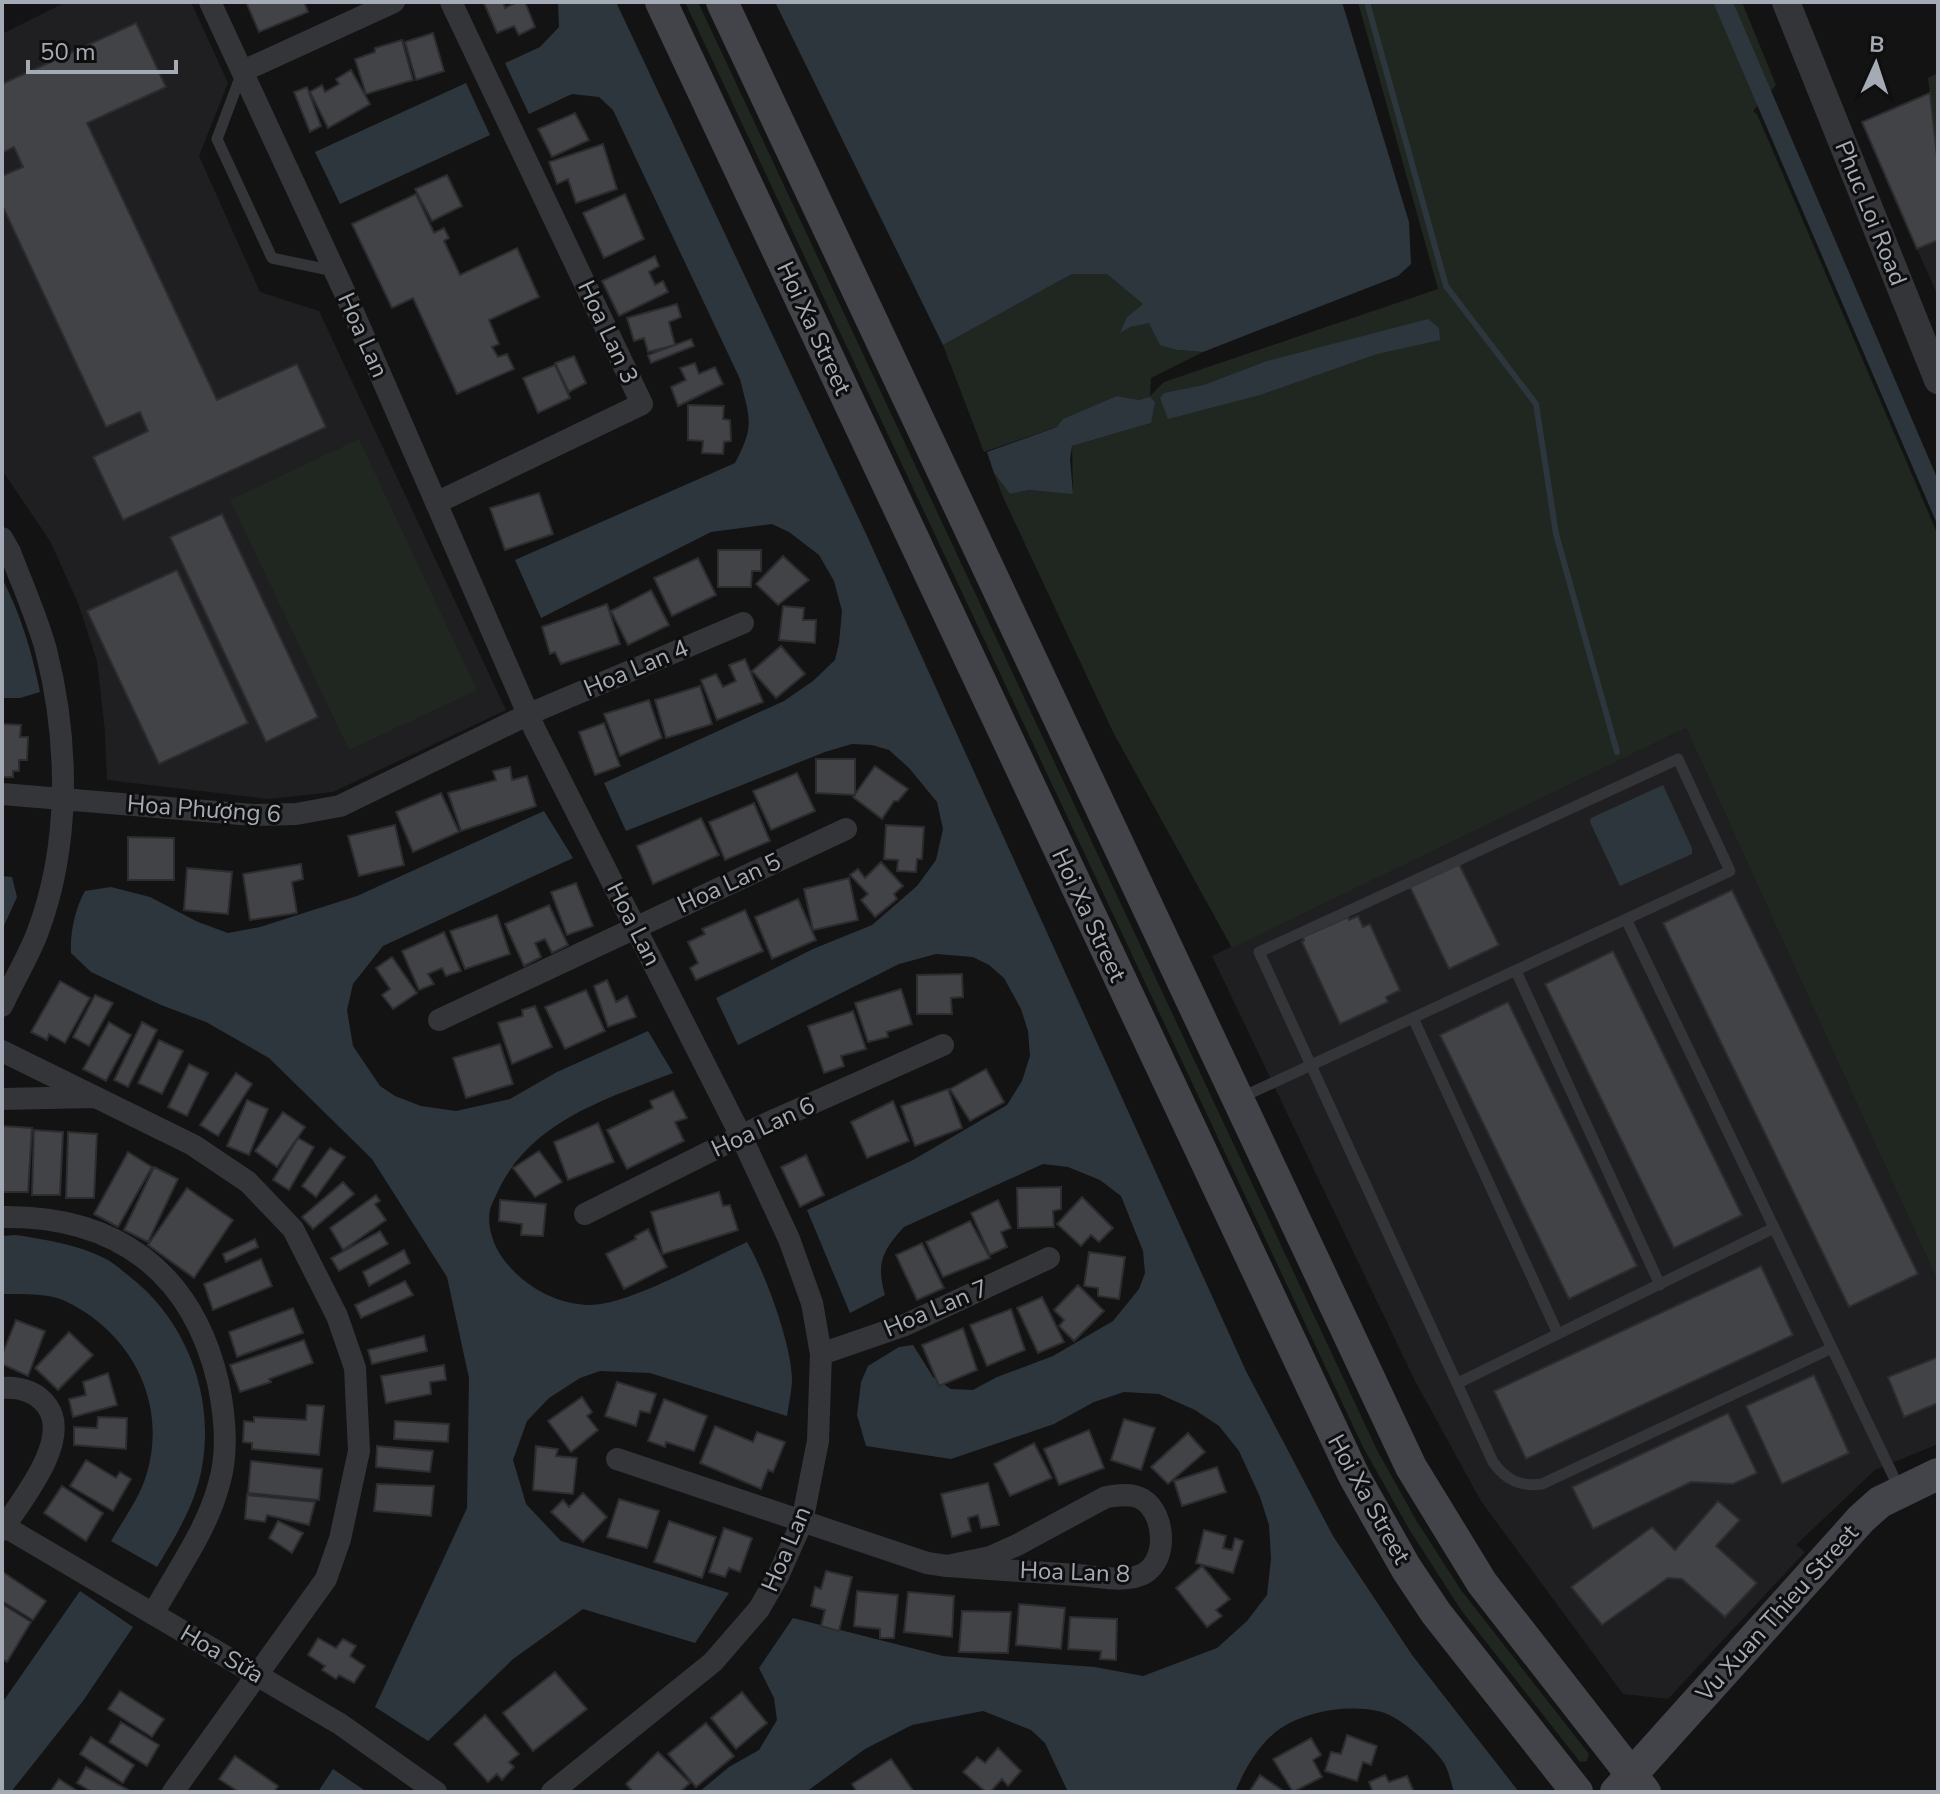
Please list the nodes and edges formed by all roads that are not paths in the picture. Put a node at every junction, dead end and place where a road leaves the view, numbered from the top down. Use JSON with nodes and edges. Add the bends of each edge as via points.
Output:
{"nodes":[{"id":1,"x":210,"y":2,"type":"edge"},
{"id":2,"x":394,"y":2,"type":"edge"},
{"id":3,"x":451,"y":2,"type":"edge"},
{"id":4,"x":661,"y":2,"type":"edge"},
{"id":5,"x":722,"y":2,"type":"edge"},
{"id":6,"x":1786,"y":2,"type":"edge"},
{"id":7,"x":243,"y":71,"type":"junction"},
{"id":8,"x":335,"y":271,"type":"junction"},
{"id":9,"x":1938,"y":380,"type":"edge"},
{"id":10,"x":436,"y":503,"type":"junction"},
{"id":11,"x":2,"y":538,"type":"edge"},
{"id":12,"x":743,"y":623,"type":"dead end"},
{"id":13,"x":529,"y":714,"type":"junction"},
{"id":14,"x":2,"y":794,"type":"edge"},
{"id":15,"x":64,"y":798,"type":"junction"},
{"id":16,"x":846,"y":829,"type":"dead end"},
{"id":17,"x":1626,"y":919,"type":"junction"},
{"id":18,"x":635,"y":926,"type":"junction"},
{"id":19,"x":1516,"y":971,"type":"junction"},
{"id":20,"x":2,"y":1006,"type":"edge"},
{"id":21,"x":1413,"y":1018,"type":"junction"},
{"id":22,"x":439,"y":1020,"type":"dead end"},
{"id":23,"x":943,"y":1045,"type":"dead end"},
{"id":24,"x":2,"y":1051,"type":"edge"},
{"id":25,"x":1312,"y":1065,"type":"junction"},
{"id":26,"x":98,"y":1097,"type":"junction"},
{"id":27,"x":2,"y":1099,"type":"edge"},
{"id":28,"x":1237,"y":1100,"type":"junction"},
{"id":29,"x":741,"y":1136,"type":"junction"},
{"id":30,"x":585,"y":1214,"type":"dead end"},
{"id":31,"x":2,"y":1217,"type":"edge"},
{"id":32,"x":1774,"y":1228,"type":"junction"},
{"id":33,"x":1049,"y":1258,"type":"dead end"},
{"id":34,"x":1660,"y":1285,"type":"junction"},
{"id":35,"x":1558,"y":1334,"type":"junction"},
{"id":36,"x":1832,"y":1348,"type":"junction"},
{"id":37,"x":821,"y":1354,"type":"junction"},
{"id":38,"x":1458,"y":1383,"type":"junction"},
{"id":39,"x":2,"y":1388,"type":"edge"},
{"id":40,"x":617,"y":1459,"type":"dead end"},
{"id":41,"x":1938,"y":1474,"type":"edge"},
{"id":42,"x":1901,"y":1491,"type":"junction"},
{"id":43,"x":802,"y":1522,"type":"junction"},
{"id":44,"x":3,"y":1527,"type":"edge"},
{"id":45,"x":947,"y":1566,"type":"junction"},
{"id":46,"x":153,"y":1614,"type":"junction"},
{"id":47,"x":259,"y":1675,"type":"junction"},
{"id":48,"x":1631,"y":1786,"type":"edge"},
{"id":49,"x":173,"y":1792,"type":"edge"},
{"id":50,"x":436,"y":1792,"type":"edge"},
{"id":51,"x":552,"y":1792,"type":"edge"},
{"id":52,"x":1577,"y":1792,"type":"edge"}],
"edges":[{"from":1,"to":7,"type":"street","name":"Hoa Lan"},
{"from":2,"to":7,"type":"street"},
{"from":3,"to":10,"type":"street","name":"Hoa Lan 3","via":[[642,404]]},
{"from":4,"to":52,"type":"main road","name":"Hoi Xa Street","via":[[1354,1476],[1436,1613]]},
{"from":5,"to":28,"type":"main road"},
{"from":6,"to":9,"type":"street","name":"Phuc Loi Road"},
{"from":7,"to":8,"type":"street","name":"Hoa Lan"},
{"from":7,"to":8,"type":"lane","via":[[217,139],[272,258]]},
{"from":8,"to":10,"type":"street","name":"Hoa Lan"},
{"from":10,"to":13,"type":"street","name":"Hoa Lan"},
{"from":11,"to":15,"type":"street","via":[[45,647],[60,713]]},
{"from":12,"to":13,"type":"street","name":"Hoa Lan 4"},
{"from":13,"to":15,"type":"street","name":"Hoa Phượng 6","via":[[340,806],[253,815]]},
{"from":13,"to":18,"type":"street","name":"Hoa Lan"},
{"from":14,"to":15,"type":"street","name":"Hoa Phượng 6"},
{"from":15,"to":20,"type":"street","via":[[55,867],[37,933]]},
{"from":16,"to":18,"type":"street","name":"Hoa Lan 5"},
{"from":17,"to":19,"type":"lane"},
{"from":17,"to":25,"type":"lane","via":[[1730,871],[1678,759],[1259,952]]},
{"from":17,"to":32,"type":"lane"},
{"from":18,"to":22,"type":"street","name":"Hoa Lan 5"},
{"from":18,"to":29,"type":"street","name":"Hoa Lan"},
{"from":19,"to":21,"type":"lane"},
{"from":19,"to":34,"type":"lane"},
{"from":21,"to":25,"type":"lane"},
{"from":21,"to":35,"type":"lane"},
{"from":23,"to":29,"type":"street","name":"Hoa Lan 6"},
{"from":24,"to":26,"type":"street"},
{"from":25,"to":28,"type":"lane"},
{"from":25,"to":38,"type":"lane"},
{"from":26,"to":27,"type":"street"},
{"from":26,"to":47,"type":"street","via":[[193,1145],[248,1182],[293,1229],[337,1316],[355,1368],[359,1451],[340,1539],[326,1579]]},
{"from":28,"to":48,"type":"main road","via":[[1390,1428],[1433,1506],[1482,1583]]},
{"from":29,"to":30,"type":"street","name":"Hoa Lan 6"},
{"from":29,"to":37,"type":"street","name":"Hoa Lan","via":[[789,1239],[812,1303]]},
{"from":31,"to":46,"type":"street","via":[[99,1231],[143,1256],[172,1282],[213,1361],[225,1443],[219,1484],[201,1529]]},
{"from":32,"to":34,"type":"lane"},
{"from":32,"to":36,"type":"lane"},
{"from":33,"to":37,"type":"street","name":"Hoa Lan 7","via":[[905,1325]]},
{"from":34,"to":35,"type":"lane"},
{"from":35,"to":38,"type":"lane"},
{"from":36,"to":38,"type":"lane","via":[[1531,1486],[1500,1471]]},
{"from":36,"to":42,"type":"lane"},
{"from":37,"to":43,"type":"street","name":"Hoa Lan","via":[[818,1441]]},
{"from":39,"to":44,"type":"street","via":[[16,1387],[40,1397],[56,1427],[48,1456]]},
{"from":40,"to":43,"type":"street","name":"Hoa Lan 8"},
{"from":41,"to":42,"type":"main road","name":"Vu Xuan Thieu Street"},
{"from":42,"to":48,"type":"main road","name":"Vu Xuan Thieu Street","via":[[1861,1519]]},
{"from":43,"to":45,"type":"street","name":"Hoa Lan 8"},
{"from":43,"to":51,"type":"street","name":"Hoa Lan","via":[[759,1609],[713,1662]]},
{"from":44,"to":46,"type":"street","name":"Hoa Sữa"},
{"from":45,"to":45,"type":"street","name":"Hoa Lan 8","via":[[990,1557],[1120,1494],[1147,1503],[1161,1541],[1155,1563],[1136,1577]]},
{"from":46,"to":47,"type":"street","name":"Hoa Sữa"},
{"from":47,"to":49,"type":"street"},
{"from":47,"to":50,"type":"street","name":"Hoa Sữa"}]}
